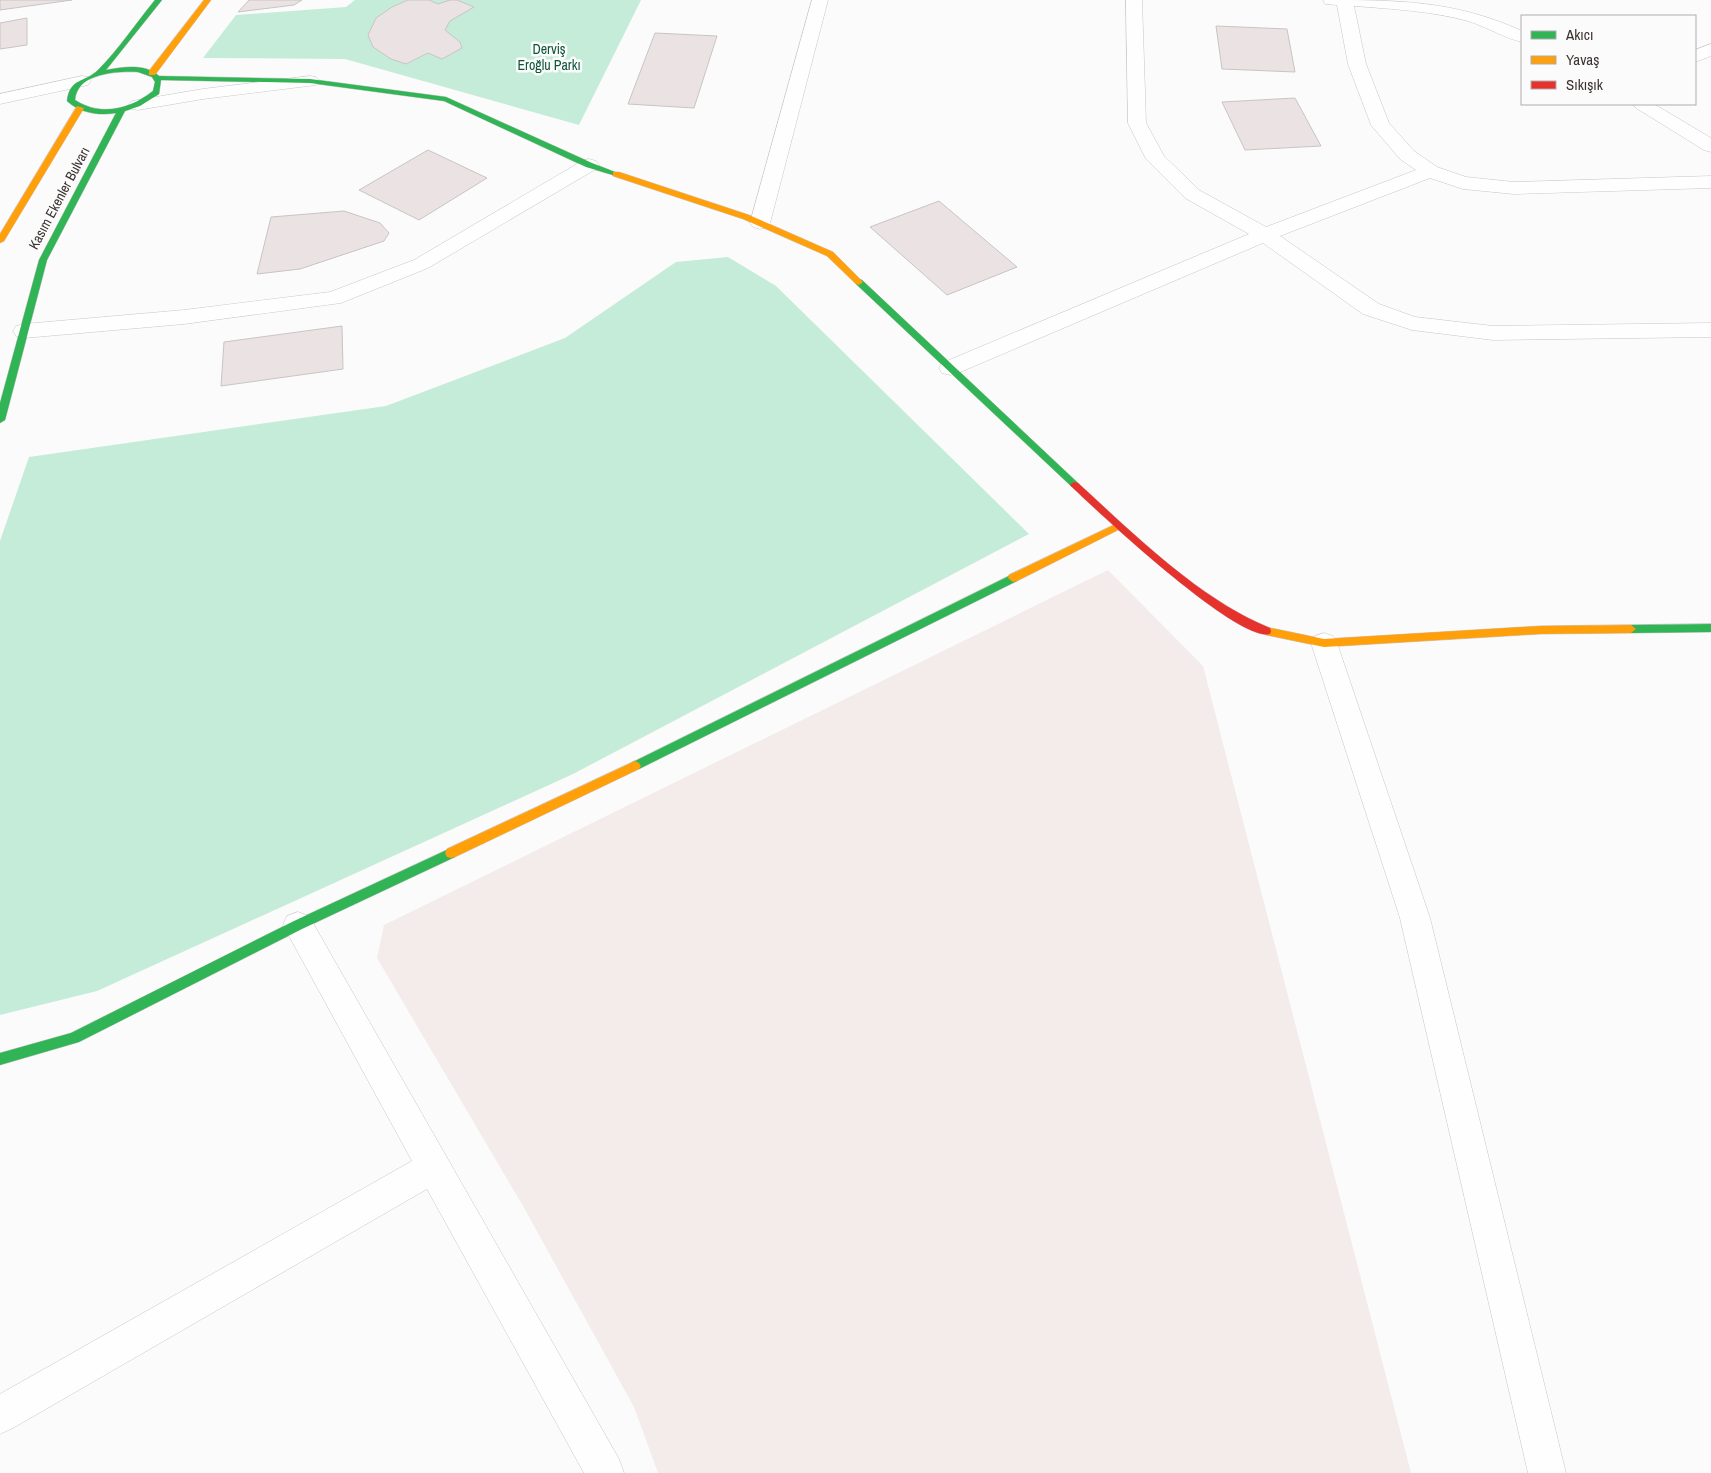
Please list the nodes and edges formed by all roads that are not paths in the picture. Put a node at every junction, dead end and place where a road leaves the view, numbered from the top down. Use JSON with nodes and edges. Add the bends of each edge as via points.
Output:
{"nodes":[{"id":1,"x":146,"y":0,"type":"edge"},
{"id":2,"x":160,"y":0,"type":"edge"},
{"id":3,"x":208,"y":0,"type":"edge"},
{"id":4,"x":820,"y":0,"type":"edge"},
{"id":5,"x":1134,"y":0,"type":"edge"},
{"id":6,"x":1338,"y":0,"type":"edge"},
{"id":7,"x":148,"y":14,"type":"junction"},
{"id":8,"x":1521,"y":37,"type":"edge"},
{"id":9,"x":1711,"y":49,"type":"edge"},
{"id":10,"x":1696,"y":56,"type":"edge"},
{"id":11,"x":155,"y":76,"type":"junction"},
{"id":12,"x":90,"y":77,"type":"junction"},
{"id":13,"x":310,"y":81,"type":"junction"},
{"id":14,"x":0,"y":99,"type":"edge"},
{"id":15,"x":0,"y":104,"type":"edge"},
{"id":16,"x":76,"y":105,"type":"junction"},
{"id":17,"x":1644,"y":105,"type":"edge"},
{"id":18,"x":130,"y":107,"type":"junction"},
{"id":19,"x":1711,"y":146,"type":"edge"},
{"id":20,"x":589,"y":165,"type":"junction"},
{"id":21,"x":1430,"y":170,"type":"junction"},
{"id":22,"x":1711,"y":182,"type":"edge"},
{"id":23,"x":760,"y":223,"type":"junction"},
{"id":24,"x":1265,"y":235,"type":"junction"},
{"id":25,"x":0,"y":241,"type":"edge"},
{"id":26,"x":1711,"y":330,"type":"edge"},
{"id":27,"x":24,"y":331,"type":"junction"},
{"id":28,"x":950,"y":368,"type":"junction"},
{"id":29,"x":0,"y":420,"type":"edge"},
{"id":30,"x":1118,"y":526,"type":"junction"},
{"id":31,"x":1711,"y":628,"type":"edge"},
{"id":32,"x":1324,"y":643,"type":"junction"},
{"id":33,"x":298,"y":925,"type":"junction"},
{"id":34,"x":0,"y":1059,"type":"edge"},
{"id":35,"x":433,"y":1167,"type":"junction"},
{"id":36,"x":0,"y":1415,"type":"edge"},
{"id":37,"x":605,"y":1473,"type":"edge"},
{"id":38,"x":1547,"y":1473,"type":"edge"}],
"edges":[{"from":1,"to":7,"type":"street"},
{"from":2,"to":7,"type":"street","name":"Kasım Ekenler Bulvarı"},
{"from":3,"to":11,"type":"street","name":"Kasım Ekenler Bulvarı"},
{"from":4,"to":23,"type":"street"},
{"from":5,"to":24,"type":"street","via":[[1137,123],[1156,159],[1192,194]]},
{"from":6,"to":8,"type":"street","via":[[1413,4],[1459,14]]},
{"from":6,"to":21,"type":"street","via":[[1380,125],[1407,155]]},
{"from":7,"to":12,"type":"street","name":"Kasım Ekenler Bulvarı"},
{"from":9,"to":10,"type":"street"},
{"from":11,"to":12,"type":"street","via":[[128,68]]},
{"from":11,"to":13,"type":"street"},
{"from":11,"to":18,"type":"street","name":"Kasım Ekenler Bulvarı","via":[[159,85],[156,92]]},
{"from":12,"to":14,"type":"street"},
{"from":12,"to":16,"type":"street","name":"Kasım Ekenler Bulvarı","via":[[72,91]]},
{"from":13,"to":18,"type":"street"},
{"from":13,"to":20,"type":"street","via":[[446,99]]},
{"from":15,"to":16,"type":"street"},
{"from":16,"to":18,"type":"street","via":[[99,112]]},
{"from":16,"to":25,"type":"street","name":"Kasım Ekenler Bulvarı"},
{"from":17,"to":19,"type":"street"},
{"from":18,"to":27,"type":"street","name":"Kasım Ekenler Bulvarı","via":[[43,260]]},
{"from":20,"to":23,"type":"street"},
{"from":20,"to":27,"type":"street","via":[[421,264],[334,298],[184,317]]},
{"from":21,"to":22,"type":"street","via":[[1463,183],[1514,188]]},
{"from":21,"to":24,"type":"street"},
{"from":23,"to":28,"type":"street","via":[[830,254]]},
{"from":24,"to":26,"type":"street","via":[[1370,309],[1412,324],[1493,333]]},
{"from":24,"to":28,"type":"street"},
{"from":27,"to":29,"type":"street","name":"Kasım Ekenler Bulvarı"},
{"from":28,"to":30,"type":"street"},
{"from":30,"to":32,"type":"street","via":[[1189,585],[1244,624]]},
{"from":30,"to":33,"type":"street","via":[[624,770]]},
{"from":31,"to":32,"type":"street","via":[[1540,630]]},
{"from":32,"to":38,"type":"street","via":[[1415,918]]},
{"from":33,"to":34,"type":"street","via":[[74,1038]]},
{"from":33,"to":35,"type":"street"},
{"from":35,"to":36,"type":"street"},
{"from":35,"to":37,"type":"street"}]}
